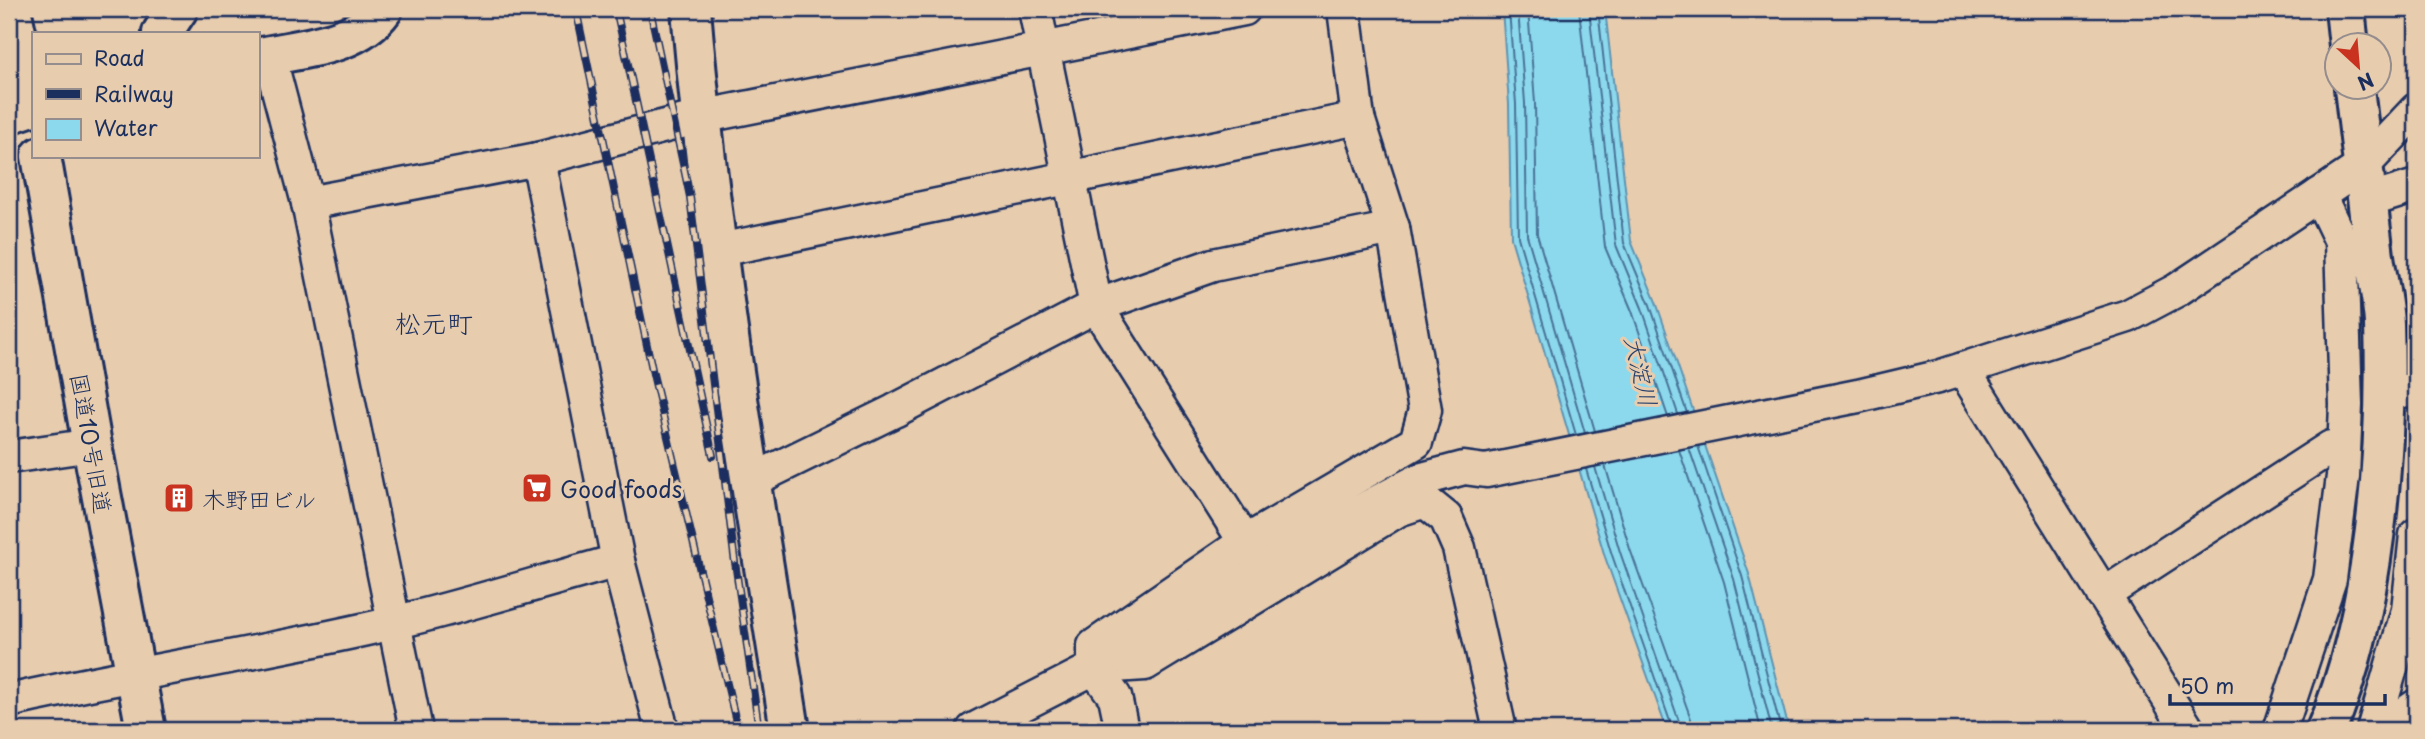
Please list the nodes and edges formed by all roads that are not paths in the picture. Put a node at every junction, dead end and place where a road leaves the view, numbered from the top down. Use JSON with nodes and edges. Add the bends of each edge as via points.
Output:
{"nodes":[{"id":1,"x":11,"y":9,"type":"edge"},
{"id":2,"x":178,"y":9,"type":"edge"},
{"id":3,"x":383,"y":9,"type":"edge"},
{"id":4,"x":691,"y":9,"type":"edge"},
{"id":5,"x":1035,"y":9,"type":"edge"},
{"id":6,"x":1244,"y":9,"type":"edge"},
{"id":7,"x":1344,"y":9,"type":"edge"},
{"id":8,"x":2345,"y":9,"type":"edge"},
{"id":9,"x":163,"y":32,"type":"edge"},
{"id":10,"x":2347,"y":32,"type":"edge"},
{"id":11,"x":1045,"y":49,"type":"junction"},
{"id":12,"x":263,"y":57,"type":"edge"},
{"id":13,"x":2356,"y":102,"type":"edge"},
{"id":14,"x":28,"y":109,"type":"edge"},
{"id":15,"x":2416,"y":110,"type":"edge"},
{"id":16,"x":700,"y":117,"type":"junction"},
{"id":17,"x":1358,"y":118,"type":"junction"},
{"id":18,"x":41,"y":158,"type":"edge"},
{"id":19,"x":538,"y":159,"type":"junction"},
{"id":20,"x":1070,"y":176,"type":"junction"},
{"id":21,"x":2366,"y":183,"type":"junction"},
{"id":22,"x":2416,"y":186,"type":"edge"},
{"id":23,"x":2319,"y":195,"type":"junction"},
{"id":24,"x":308,"y":203,"type":"junction"},
{"id":25,"x":1393,"y":228,"type":"junction"},
{"id":26,"x":719,"y":250,"type":"junction"},
{"id":27,"x":1096,"y":306,"type":"junction"},
{"id":28,"x":1962,"y":369,"type":"junction"},
{"id":29,"x":2400,"y":391,"type":"edge"},
{"id":30,"x":92,"y":445,"type":"junction"},
{"id":31,"x":2344,"y":446,"type":"junction"},
{"id":32,"x":9,"y":457,"type":"edge"},
{"id":33,"x":751,"y":481,"type":"junction"},
{"id":34,"x":2416,"y":535,"type":"edge"},
{"id":35,"x":1245,"y":542,"type":"junction"},
{"id":36,"x":618,"y":561,"type":"junction"},
{"id":37,"x":2103,"y":595,"type":"junction"},
{"id":38,"x":394,"y":622,"type":"junction"},
{"id":39,"x":1094,"y":668,"type":"junction"},
{"id":40,"x":136,"y":675,"type":"junction"},
{"id":41,"x":9,"y":701,"type":"edge"},
{"id":42,"x":2416,"y":706,"type":"edge"},
{"id":43,"x":146,"y":730,"type":"edge"},
{"id":44,"x":416,"y":730,"type":"edge"},
{"id":45,"x":662,"y":730,"type":"edge"},
{"id":46,"x":790,"y":730,"type":"edge"},
{"id":47,"x":973,"y":730,"type":"edge"},
{"id":48,"x":1122,"y":730,"type":"edge"},
{"id":49,"x":1500,"y":730,"type":"edge"},
{"id":50,"x":2188,"y":730,"type":"edge"},
{"id":51,"x":2280,"y":730,"type":"edge"},
{"id":52,"x":2326,"y":730,"type":"edge"},
{"id":53,"x":2373,"y":730,"type":"edge"},
{"id":54,"x":2381,"y":730,"type":"edge"}],
"edges":[{"from":1,"to":14,"type":"street"},
{"from":2,"to":9,"type":"street"},
{"from":3,"to":12,"type":"street","via":[[375,20],[343,39]]},
{"from":4,"to":16,"type":"street"},
{"from":5,"to":11,"type":"street"},
{"from":6,"to":11,"type":"street"},
{"from":7,"to":17,"type":"street"},
{"from":8,"to":10,"type":"street"},
{"from":11,"to":16,"type":"street"},
{"from":11,"to":20,"type":"street"},
{"from":12,"to":24,"type":"street"},
{"from":13,"to":21,"type":"street"},
{"from":15,"to":21,"type":"street"},
{"from":16,"to":19,"type":"street"},
{"from":16,"to":26,"type":"street"},
{"from":17,"to":20,"type":"street"},
{"from":17,"to":25,"type":"street"},
{"from":18,"to":30,"type":"street","name":"国道10号旧道"},
{"from":19,"to":24,"type":"street"},
{"from":19,"to":36,"type":"street"},
{"from":20,"to":26,"type":"street"},
{"from":20,"to":27,"type":"street"},
{"from":21,"to":22,"type":"street"},
{"from":21,"to":23,"type":"street"},
{"from":21,"to":29,"type":"street","via":[[2384,321]]},
{"from":23,"to":28,"type":"street","via":[[2177,290],[2127,316]]},
{"from":23,"to":31,"type":"street","via":[[2341,241]]},
{"from":24,"to":38,"type":"street"},
{"from":25,"to":27,"type":"street","via":[[1213,265]]},
{"from":25,"to":35,"type":"street","via":[[1425,410],[1416,442]]},
{"from":26,"to":33,"type":"street"},
{"from":27,"to":33,"type":"street"},
{"from":27,"to":35,"type":"street"},
{"from":28,"to":37,"type":"street"},
{"from":28,"to":39,"type":"street","via":[[1858,396],[1486,471],[1464,468],[1419,480],[1305,540]]},
{"from":29,"to":52,"type":"street","via":[[2380,472],[2356,636]]},
{"from":30,"to":32,"type":"street"},
{"from":30,"to":40,"type":"street","name":"国道10号旧道"},
{"from":31,"to":37,"type":"street","via":[[2331,447]]},
{"from":31,"to":51,"type":"street","via":[[2330,579]]},
{"from":33,"to":46,"type":"street"},
{"from":34,"to":53,"type":"street","via":[[2408,610]]},
{"from":35,"to":39,"type":"street","via":[[1094,646]]},
{"from":36,"to":38,"type":"street"},
{"from":36,"to":45,"type":"street"},
{"from":37,"to":50,"type":"street"},
{"from":38,"to":40,"type":"street"},
{"from":38,"to":44,"type":"street"},
{"from":39,"to":47,"type":"street"},
{"from":39,"to":48,"type":"street","via":[[1115,697]]},
{"from":39,"to":49,"type":"street","via":[[1145,664],[1398,510],[1425,501],[1446,518],[1460,548]]},
{"from":40,"to":41,"type":"street"},
{"from":40,"to":43,"type":"street","name":"国道10号旧道"},
{"from":42,"to":54,"type":"street"}]}
